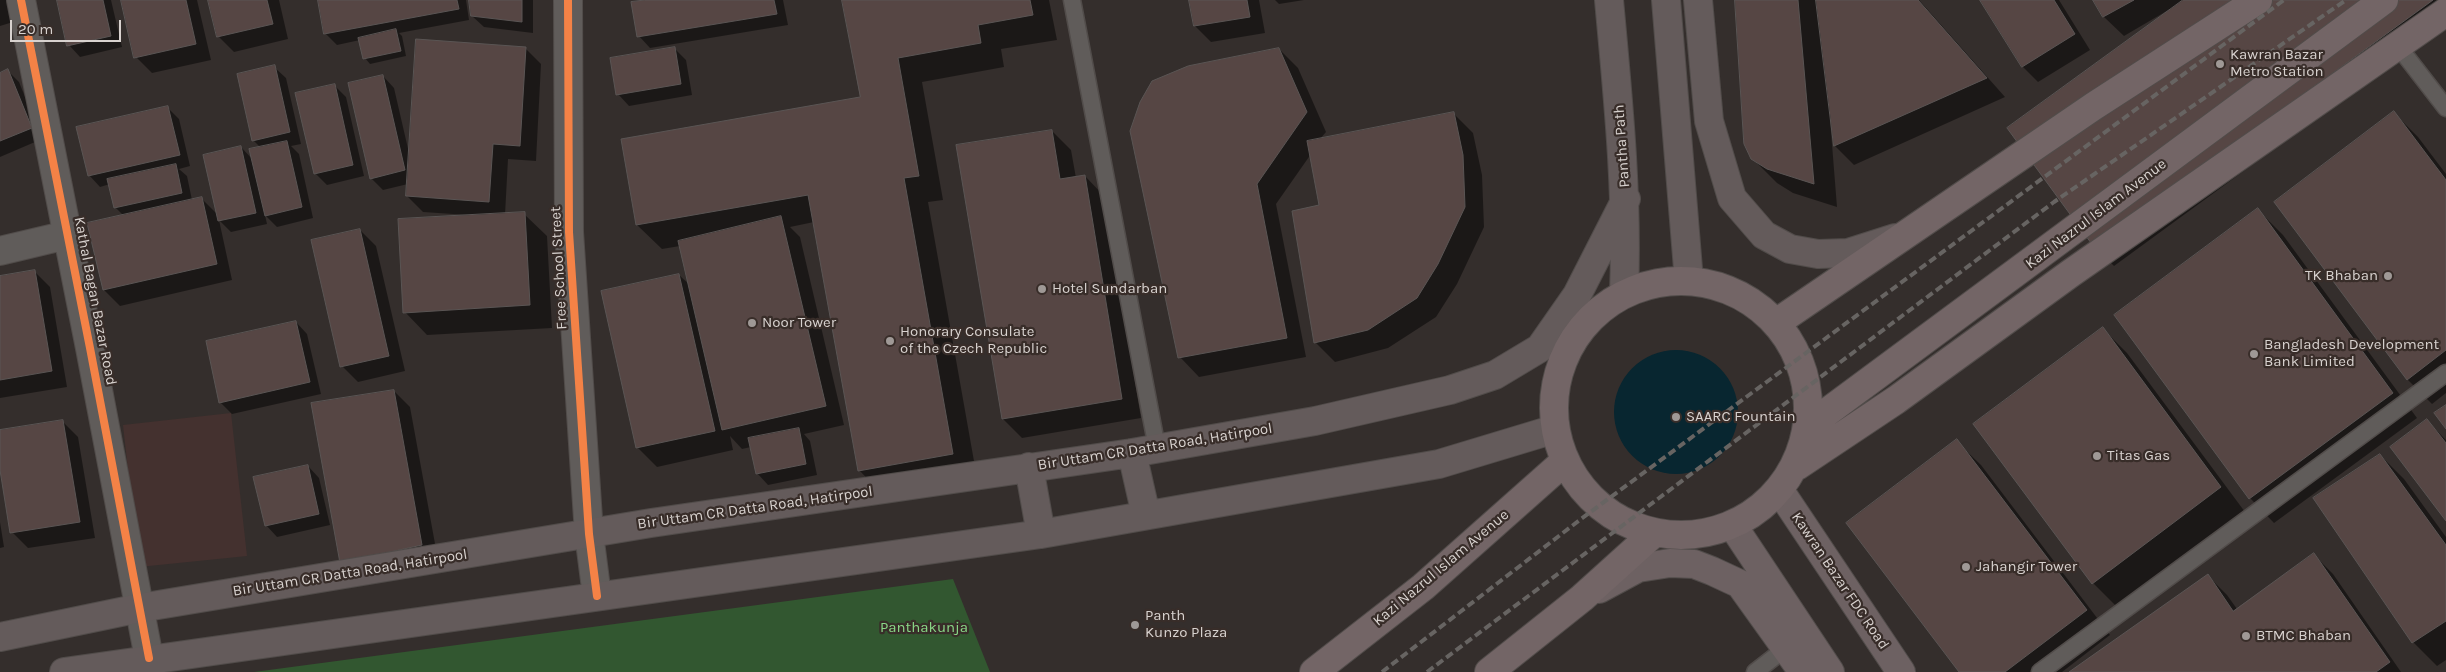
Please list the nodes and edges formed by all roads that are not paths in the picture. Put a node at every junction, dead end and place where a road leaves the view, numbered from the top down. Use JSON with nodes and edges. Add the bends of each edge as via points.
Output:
{"nodes":[{"id":1,"x":21,"y":0,"type":"edge"},
{"id":2,"x":568,"y":0,"type":"edge"},
{"id":3,"x":1072,"y":0,"type":"edge"},
{"id":4,"x":1609,"y":0,"type":"edge"},
{"id":5,"x":1666,"y":0,"type":"edge"},
{"id":6,"x":1698,"y":0,"type":"edge"},
{"id":7,"x":2258,"y":0,"type":"edge"},
{"id":8,"x":2384,"y":0,"type":"edge"},
{"id":9,"x":2446,"y":12,"type":"edge"},
{"id":10,"x":2398,"y":46,"type":"junction"},
{"id":11,"x":2446,"y":108,"type":"edge"},
{"id":12,"x":1626,"y":199,"type":"junction"},
{"id":13,"x":1910,"y":233,"type":"junction"},
{"id":14,"x":67,"y":236,"type":"junction"},
{"id":15,"x":0,"y":251,"type":"edge"},
{"id":16,"x":1689,"y":280,"type":"junction"},
{"id":17,"x":1624,"y":293,"type":"junction"},
{"id":18,"x":1776,"y":323,"type":"junction"},
{"id":19,"x":2446,"y":373,"type":"edge"},
{"id":20,"x":1807,"y":427,"type":"junction"},
{"id":21,"x":1555,"y":429,"type":"junction"},
{"id":22,"x":1144,"y":450,"type":"junction"},
{"id":23,"x":1565,"y":461,"type":"junction"},
{"id":24,"x":1796,"y":466,"type":"junction"},
{"id":25,"x":1029,"y":467,"type":"junction"},
{"id":26,"x":1780,"y":491,"type":"junction"},
{"id":27,"x":1146,"y":515,"type":"junction"},
{"id":28,"x":1733,"y":526,"type":"junction"},
{"id":29,"x":1654,"y":533,"type":"junction"},
{"id":30,"x":590,"y":534,"type":"junction"},
{"id":31,"x":1041,"y":534,"type":"junction"},
{"id":32,"x":597,"y":596,"type":"junction"},
{"id":33,"x":1582,"y":598,"type":"junction"},
{"id":34,"x":140,"y":608,"type":"junction"},
{"id":35,"x":0,"y":637,"type":"edge"},
{"id":36,"x":1786,"y":648,"type":"junction"},
{"id":37,"x":149,"y":658,"type":"junction"},
{"id":38,"x":64,"y":672,"type":"edge"},
{"id":39,"x":1314,"y":672,"type":"edge"},
{"id":40,"x":1489,"y":672,"type":"edge"},
{"id":41,"x":1755,"y":672,"type":"edge"},
{"id":42,"x":1803,"y":672,"type":"edge"},
{"id":43,"x":1830,"y":672,"type":"edge"},
{"id":44,"x":1901,"y":672,"type":"edge"},
{"id":45,"x":2040,"y":672,"type":"edge"}],
"edges":[{"from":1,"to":14,"type":"street","name":"Kathal Bagan Bazar Road"},
{"from":2,"to":30,"type":"street","name":"Free School Street","via":[[569,232]]},
{"from":3,"to":22,"type":"lane"},
{"from":4,"to":12,"type":"main road","name":"Pantha Path"},
{"from":5,"to":16,"type":"main road"},
{"from":6,"to":13,"type":"main road","via":[[1709,121],[1719,158],[1732,198],[1764,235],[1790,249],[1818,254],[1848,253]]},
{"from":7,"to":13,"type":"highway","via":[[2094,106]]},
{"from":8,"to":20,"type":"highway","name":"Kazi Nazrul Islam Avenue"},
{"from":9,"to":10,"type":"highway"},
{"from":10,"to":11,"type":"lane"},
{"from":10,"to":24,"type":"highway","via":[[1896,400]]},
{"from":12,"to":17,"type":"main road","name":"Pantha Path"},
{"from":12,"to":22,"type":"main road","name":"Bir Uttam CR Datta Road, Hatirpool","via":[[1558,326],[1540,348],[1520,361],[1450,390],[1316,421]]},
{"from":13,"to":18,"type":"highway"},
{"from":14,"to":15,"type":"street"},
{"from":14,"to":34,"type":"street","name":"Kathal Bagan Bazar Road"},
{"from":16,"to":17,"type":"highway","via":[[1656,282]]},
{"from":16,"to":18,"type":"highway","via":[[1722,287],[1752,302]]},
{"from":17,"to":21,"type":"highway","via":[[1601,308],[1582,327],[1568,350],[1556,384]]},
{"from":18,"to":20,"type":"highway","via":[[1797,354],[1808,390]]},
{"from":19,"to":45,"type":"lane"},
{"from":20,"to":24,"type":"highway"},
{"from":21,"to":23,"type":"highway"},
{"from":21,"to":27,"type":"main road","via":[[1439,464]]},
{"from":22,"to":25,"type":"main road","name":"Bir Uttam CR Datta Road, Hatirpool"},
{"from":22,"to":27,"type":"main road"},
{"from":23,"to":29,"type":"highway","via":[[1583,490],[1608,513]]},
{"from":23,"to":39,"type":"highway","name":"Kazi Nazrul Islam Avenue","via":[[1423,586]]},
{"from":24,"to":26,"type":"highway"},
{"from":25,"to":30,"type":"main road","name":"Bir Uttam CR Datta Road, Hatirpool"},
{"from":25,"to":31,"type":"main road"},
{"from":26,"to":28,"type":"highway","via":[[1758,511]]},
{"from":26,"to":44,"type":"main road","name":"Kawran Bazar FDC Road"},
{"from":27,"to":31,"type":"main road"},
{"from":28,"to":29,"type":"highway","via":[[1701,535]]},
{"from":28,"to":43,"type":"main road"},
{"from":29,"to":33,"type":"highway"},
{"from":30,"to":32,"type":"street"},
{"from":30,"to":34,"type":"main road","name":"Bir Uttam CR Datta Road, Hatirpool"},
{"from":31,"to":32,"type":"main road"},
{"from":32,"to":37,"type":"main road"},
{"from":33,"to":36,"type":"main road","via":[[1638,568],[1670,563],[1694,564],[1740,584]]},
{"from":33,"to":40,"type":"highway"},
{"from":34,"to":35,"type":"main road","name":"Bir Uttam CR Datta Road, Hatirpool"},
{"from":34,"to":37,"type":"street"},
{"from":36,"to":41,"type":"lane"},
{"from":36,"to":42,"type":"main road"},
{"from":37,"to":38,"type":"main road"}]}
